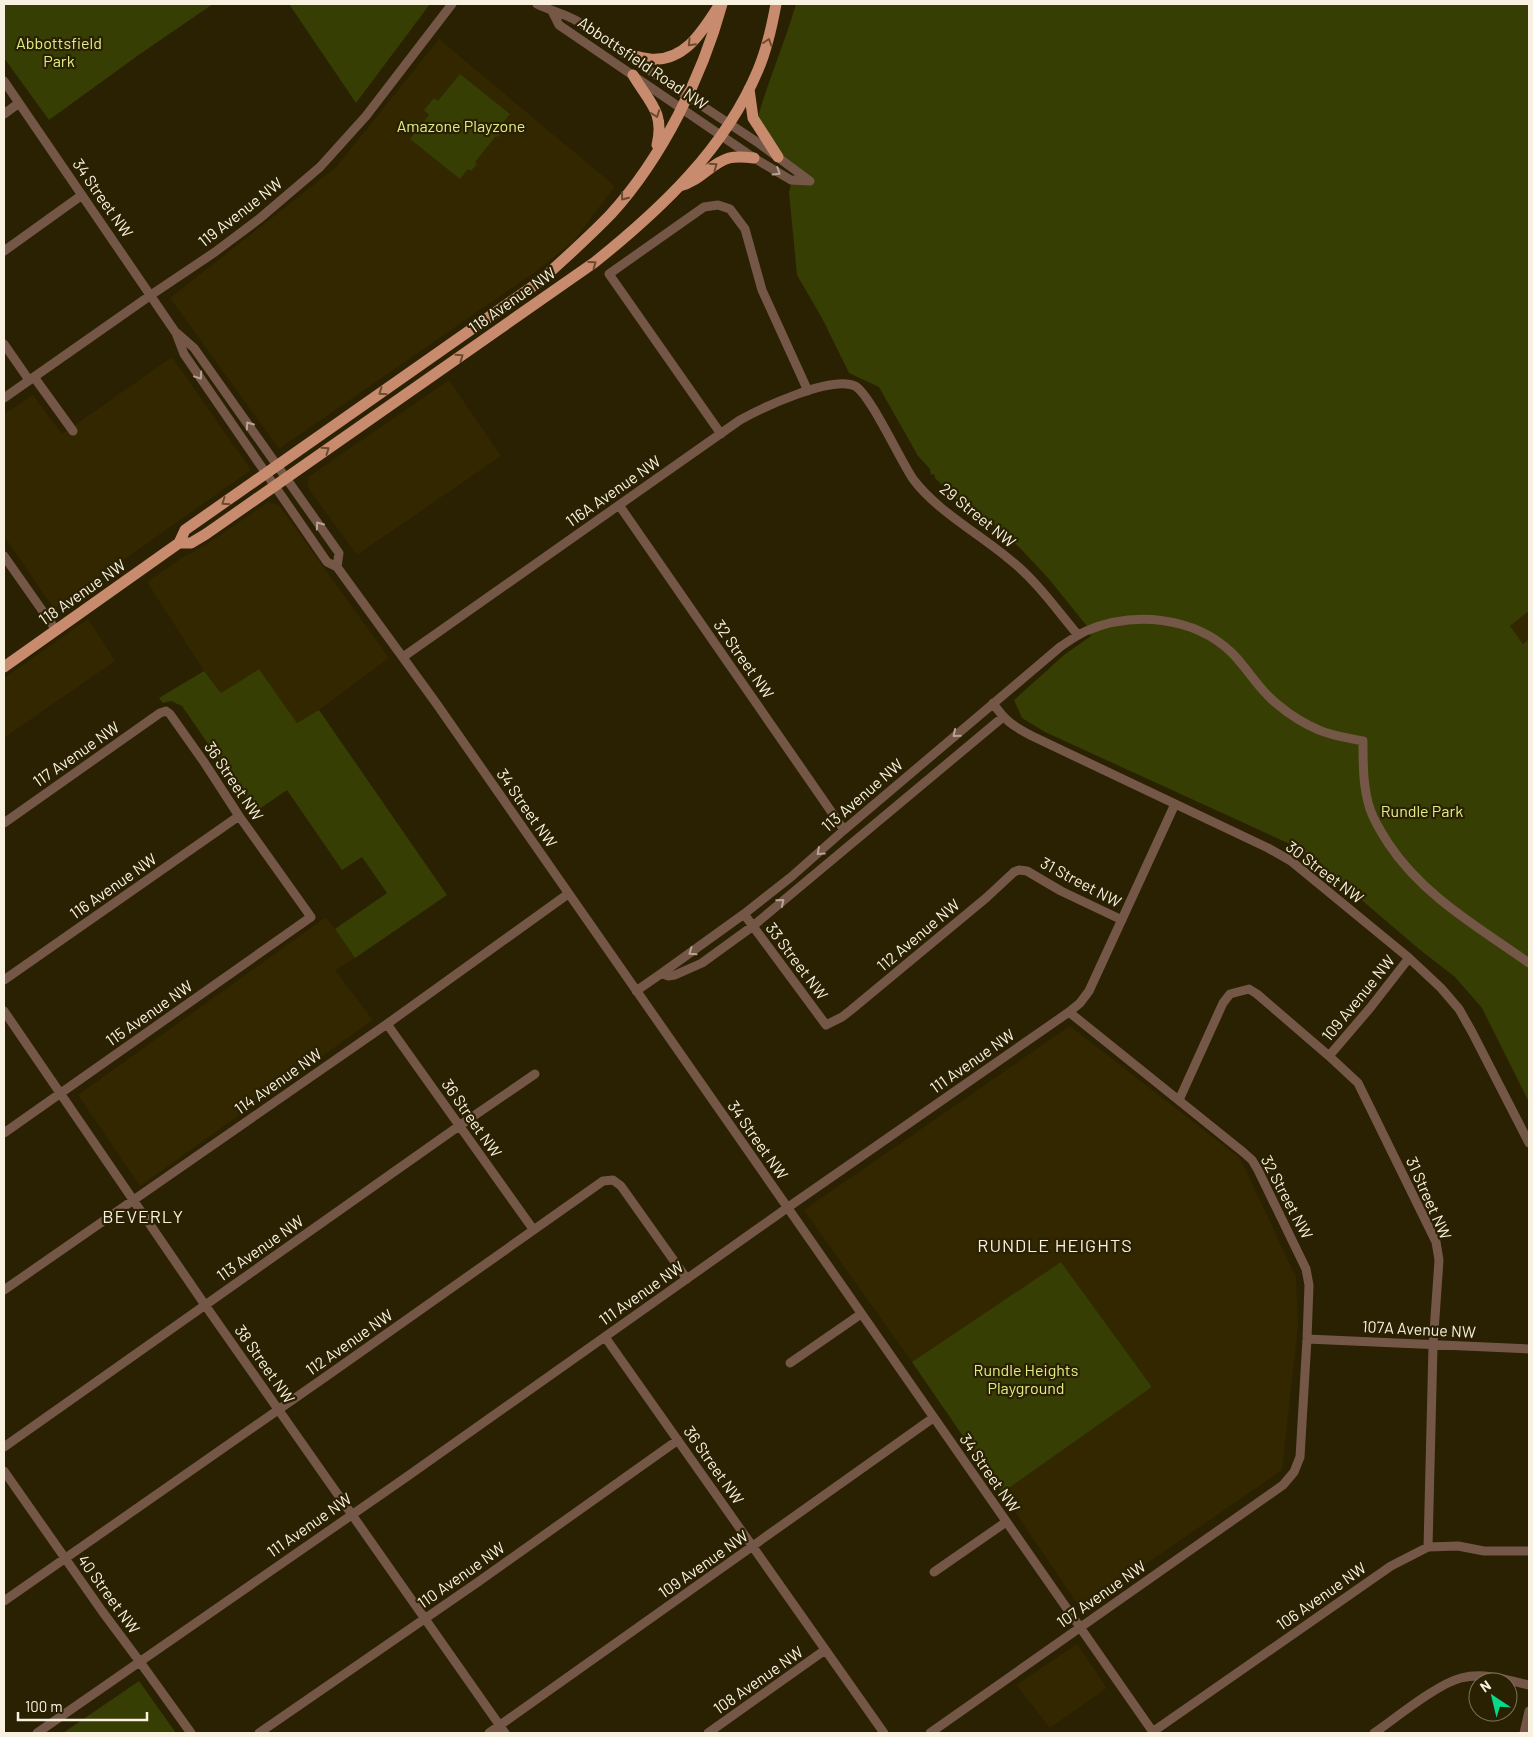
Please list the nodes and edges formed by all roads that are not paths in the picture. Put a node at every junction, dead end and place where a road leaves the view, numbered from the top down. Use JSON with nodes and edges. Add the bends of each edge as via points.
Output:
{"nodes":[{"id":1,"x":452,"y":4,"type":"edge"},
{"id":2,"x":537,"y":4,"type":"edge"},
{"id":3,"x":721,"y":4,"type":"edge"},
{"id":4,"x":776,"y":4,"type":"edge"},
{"id":5,"x":552,"y":11,"type":"junction"},
{"id":6,"x":624,"y":53,"type":"junction"},
{"id":7,"x":634,"y":75,"type":"junction"},
{"id":8,"x":4,"y":81,"type":"edge"},
{"id":9,"x":749,"y":89,"type":"junction"},
{"id":10,"x":688,"y":96,"type":"junction"},
{"id":11,"x":19,"y":103,"type":"junction"},
{"id":12,"x":681,"y":108,"type":"junction"},
{"id":13,"x":4,"y":114,"type":"edge"},
{"id":14,"x":730,"y":124,"type":"junction"},
{"id":15,"x":722,"y":135,"type":"junction"},
{"id":16,"x":778,"y":157,"type":"junction"},
{"id":17,"x":653,"y":158,"type":"junction"},
{"id":18,"x":754,"y":158,"type":"junction"},
{"id":19,"x":678,"y":186,"type":"junction"},
{"id":20,"x":82,"y":195,"type":"junction"},
{"id":21,"x":4,"y":251,"type":"edge"},
{"id":22,"x":150,"y":295,"type":"junction"},
{"id":23,"x":176,"y":333,"type":"junction"},
{"id":24,"x":4,"y":344,"type":"edge"},
{"id":25,"x":31,"y":378,"type":"junction"},
{"id":26,"x":854,"y":386,"type":"joint"},
{"id":27,"x":808,"y":391,"type":"junction"},
{"id":28,"x":4,"y":398,"type":"edge"},
{"id":29,"x":73,"y":431,"type":"dead end"},
{"id":30,"x":721,"y":434,"type":"junction"},
{"id":31,"x":277,"y":465,"type":"junction"},
{"id":32,"x":265,"y":473,"type":"junction"},
{"id":33,"x":286,"y":477,"type":"junction"},
{"id":34,"x":274,"y":487,"type":"junction"},
{"id":35,"x":619,"y":505,"type":"junction"},
{"id":36,"x":179,"y":543,"type":"junction"},
{"id":37,"x":4,"y":556,"type":"edge"},
{"id":38,"x":337,"y":567,"type":"junction"},
{"id":39,"x":56,"y":630,"type":"junction"},
{"id":40,"x":1078,"y":635,"type":"junction"},
{"id":41,"x":402,"y":657,"type":"junction"},
{"id":42,"x":4,"y":667,"type":"edge"},
{"id":43,"x":993,"y":703,"type":"junction"},
{"id":44,"x":166,"y":711,"type":"joint"},
{"id":45,"x":1003,"y":717,"type":"junction"},
{"id":46,"x":1175,"y":804,"type":"junction"},
{"id":47,"x":239,"y":816,"type":"junction"},
{"id":48,"x":4,"y":823,"type":"edge"},
{"id":49,"x":844,"y":830,"type":"junction"},
{"id":50,"x":1027,"y":871,"type":"joint"},
{"id":51,"x":568,"y":894,"type":"junction"},
{"id":52,"x":744,"y":914,"type":"junction"},
{"id":53,"x":311,"y":917,"type":"joint"},
{"id":54,"x":1122,"y":920,"type":"junction"},
{"id":55,"x":753,"y":926,"type":"junction"},
{"id":56,"x":1409,"y":958,"type":"junction"},
{"id":57,"x":1529,"y":963,"type":"edge"},
{"id":58,"x":662,"y":973,"type":"junction"},
{"id":59,"x":4,"y":980,"type":"edge"},
{"id":60,"x":636,"y":991,"type":"junction"},
{"id":61,"x":4,"y":1011,"type":"edge"},
{"id":62,"x":1069,"y":1012,"type":"junction"},
{"id":63,"x":387,"y":1024,"type":"junction"},
{"id":64,"x":826,"y":1025,"type":"joint"},
{"id":65,"x":1330,"y":1056,"type":"junction"},
{"id":66,"x":535,"y":1074,"type":"dead end"},
{"id":67,"x":60,"y":1093,"type":"junction"},
{"id":68,"x":1178,"y":1100,"type":"junction"},
{"id":69,"x":459,"y":1126,"type":"junction"},
{"id":70,"x":4,"y":1133,"type":"edge"},
{"id":71,"x":1529,"y":1143,"type":"edge"},
{"id":72,"x":133,"y":1200,"type":"junction"},
{"id":73,"x":787,"y":1208,"type":"junction"},
{"id":74,"x":533,"y":1229,"type":"junction"},
{"id":75,"x":687,"y":1279,"type":"junction"},
{"id":76,"x":4,"y":1290,"type":"edge"},
{"id":77,"x":205,"y":1305,"type":"junction"},
{"id":78,"x":861,"y":1314,"type":"junction"},
{"id":79,"x":605,"y":1337,"type":"junction"},
{"id":80,"x":1307,"y":1339,"type":"junction"},
{"id":81,"x":1433,"y":1346,"type":"junction"},
{"id":82,"x":1529,"y":1349,"type":"edge"},
{"id":83,"x":790,"y":1363,"type":"dead end"},
{"id":84,"x":278,"y":1409,"type":"junction"},
{"id":85,"x":933,"y":1418,"type":"junction"},
{"id":86,"x":678,"y":1440,"type":"junction"},
{"id":87,"x":4,"y":1447,"type":"edge"},
{"id":88,"x":4,"y":1471,"type":"edge"},
{"id":89,"x":1290,"y":1479,"type":"joint"},
{"id":90,"x":351,"y":1514,"type":"junction"},
{"id":91,"x":1006,"y":1522,"type":"junction"},
{"id":92,"x":753,"y":1547,"type":"junction"},
{"id":93,"x":1428,"y":1547,"type":"junction"},
{"id":94,"x":1529,"y":1551,"type":"edge"},
{"id":95,"x":64,"y":1558,"type":"junction"},
{"id":96,"x":934,"y":1572,"type":"dead end"},
{"id":97,"x":4,"y":1601,"type":"edge"},
{"id":98,"x":424,"y":1618,"type":"junction"},
{"id":99,"x":1080,"y":1627,"type":"junction"},
{"id":100,"x":825,"y":1650,"type":"junction"},
{"id":101,"x":140,"y":1662,"type":"junction"},
{"id":102,"x":1529,"y":1685,"type":"edge"},
{"id":103,"x":1529,"y":1711,"type":"edge"},
{"id":104,"x":502,"y":1730,"type":"edge"},
{"id":105,"x":37,"y":1733,"type":"edge"},
{"id":106,"x":191,"y":1733,"type":"edge"},
{"id":107,"x":259,"y":1733,"type":"edge"},
{"id":108,"x":489,"y":1733,"type":"edge"},
{"id":109,"x":708,"y":1733,"type":"edge"},
{"id":110,"x":884,"y":1733,"type":"edge"},
{"id":111,"x":930,"y":1733,"type":"edge"},
{"id":112,"x":1152,"y":1733,"type":"edge"},
{"id":113,"x":1374,"y":1733,"type":"edge"},
{"id":114,"x":1524,"y":1733,"type":"edge"}],
"edges":[{"from":1,"to":22,"type":"street","name":"119 Avenue NW","via":[[366,116],[320,167],[239,234]]},
{"from":2,"to":5,"type":"street","name":"Abbottsfield Road NW"},
{"from":3,"to":6,"type":"main road","one_way":true,"via":[[688,48],[679,54],[650,59]]},
{"from":3,"to":10,"type":"main road","name":"118 Avenue NW","via":[[713,39]]},
{"from":9,"to":4,"type":"main road","name":"118 Avenue NW","one_way":true,"via":[[770,34]]},
{"from":5,"to":6,"type":"street","name":"Abbottsfield Road NW","via":[[563,12]]},
{"from":5,"to":7,"type":"street","name":"Abbottsfield Road NW","via":[[559,25]]},
{"from":6,"to":10,"type":"street","name":"Abbottsfield Road NW"},
{"from":7,"to":12,"type":"street","name":"Abbottsfield Road NW"},
{"from":7,"to":17,"type":"main road","one_way":true,"via":[[659,117],[660,133]]},
{"from":8,"to":11,"type":"street","name":"34 Street NW"},
{"from":9,"to":14,"type":"main road","name":"118 Avenue NW"},
{"from":9,"to":16,"type":"main road","via":[[753,118]]},
{"from":10,"to":12,"type":"main road","name":"118 Avenue NW"},
{"from":10,"to":14,"type":"street","name":"Abbottsfield Road NW"},
{"from":11,"to":13,"type":"street"},
{"from":11,"to":20,"type":"street","name":"34 Street NW"},
{"from":12,"to":15,"type":"street","name":"Abbottsfield Road NW"},
{"from":12,"to":17,"type":"main road","name":"118 Avenue NW"},
{"from":14,"to":15,"type":"main road","name":"118 Avenue NW"},
{"from":14,"to":16,"type":"street","name":"Abbottsfield Road NW"},
{"from":15,"to":18,"type":"street","name":"Abbottsfield Road NW"},
{"from":15,"to":19,"type":"main road","name":"118 Avenue NW"},
{"from":18,"to":16,"type":"street","name":"Abbottsfield Road NW","one_way":true,"via":[[791,180],[810,181]]},
{"from":17,"to":31,"type":"main road","name":"118 Avenue NW","one_way":true,"via":[[612,213],[538,282]]},
{"from":19,"to":18,"type":"main road","one_way":true,"via":[[691,183],[724,160]]},
{"from":33,"to":19,"type":"main road","name":"118 Avenue NW","one_way":true,"via":[[595,262],[647,220]]},
{"from":20,"to":21,"type":"street"},
{"from":20,"to":22,"type":"street","name":"34 Street NW"},
{"from":22,"to":23,"type":"street","name":"34 Street NW"},
{"from":22,"to":25,"type":"street","name":"119 Avenue NW"},
{"from":31,"to":23,"type":"street","name":"34 Street NW","one_way":true,"via":[[194,348]]},
{"from":23,"to":32,"type":"street","name":"34 Street NW","one_way":true,"via":[[184,354]]},
{"from":24,"to":25,"type":"street"},
{"from":25,"to":28,"type":"street","name":"119 Avenue NW"},
{"from":25,"to":29,"type":"street"},
{"from":26,"to":27,"type":"street","name":"116A Avenue NW","via":[[836,384]]},
{"from":26,"to":40,"type":"street","name":"29 Street NW","via":[[868,400],[914,481],[949,514],[1024,572]]},
{"from":27,"to":30,"type":"street","name":"116A Avenue NW","via":[[768,405]]},
{"from":27,"to":30,"type":"street","via":[[762,290],[745,229],[730,209],[718,205],[704,206],[609,274]]},
{"from":30,"to":35,"type":"street","name":"116A Avenue NW"},
{"from":31,"to":32,"type":"main road","name":"118 Avenue NW"},
{"from":31,"to":33,"type":"street","name":"34 Street NW"},
{"from":32,"to":34,"type":"street","name":"34 Street NW"},
{"from":32,"to":36,"type":"main road","name":"118 Avenue NW","one_way":true,"via":[[186,530]]},
{"from":33,"to":34,"type":"main road","name":"118 Avenue NW"},
{"from":38,"to":33,"type":"street","name":"34 Street NW","one_way":true,"via":[[339,553]]},
{"from":34,"to":36,"type":"main road","name":"118 Avenue NW","via":[[191,544]]},
{"from":34,"to":38,"type":"street","name":"34 Street NW","via":[[326,562]]},
{"from":35,"to":41,"type":"street","name":"116A Avenue NW"},
{"from":35,"to":49,"type":"street","name":"32 Street NW"},
{"from":36,"to":39,"type":"main road","name":"118 Avenue NW"},
{"from":37,"to":39,"type":"street"},
{"from":38,"to":41,"type":"street","name":"34 Street NW"},
{"from":39,"to":42,"type":"main road","name":"118 Avenue NW"},
{"from":40,"to":43,"type":"street","name":"113 Avenue NW"},
{"from":40,"to":57,"type":"street","name":"113 Avenue NW","via":[[1112,623],[1138,619],[1166,621],[1193,628],[1227,649],[1276,704],[1294,716],[1320,731],[1363,741],[1370,810],[1399,860],[1436,898]]},
{"from":41,"to":51,"type":"street","name":"34 Street NW"},
{"from":43,"to":45,"type":"street","name":"30 Street NW"},
{"from":43,"to":49,"type":"street","name":"113 Avenue NW","one_way":true},
{"from":44,"to":47,"type":"street","name":"36 Street NW"},
{"from":44,"to":48,"type":"street","name":"117 Avenue NW"},
{"from":45,"to":46,"type":"street","name":"30 Street NW","via":[[1032,736]]},
{"from":55,"to":45,"type":"street","name":"113 Avenue NW","one_way":true},
{"from":46,"to":54,"type":"street","name":"111 Avenue NW"},
{"from":46,"to":56,"type":"street","name":"30 Street NW","via":[[1291,861]]},
{"from":47,"to":53,"type":"street","name":"36 Street NW"},
{"from":47,"to":59,"type":"street","name":"116 Avenue NW"},
{"from":49,"to":52,"type":"street","name":"113 Avenue NW","one_way":true},
{"from":50,"to":54,"type":"street","name":"31 Street NW","via":[[1061,892]]},
{"from":50,"to":64,"type":"street","name":"112 Avenue NW","via":[[1014,872],[852,1010]]},
{"from":51,"to":60,"type":"street","name":"34 Street NW"},
{"from":51,"to":63,"type":"street","name":"114 Avenue NW"},
{"from":52,"to":55,"type":"street","name":"33 Street NW"},
{"from":52,"to":58,"type":"street","name":"113 Avenue NW","one_way":true},
{"from":53,"to":67,"type":"street","name":"115 Avenue NW"},
{"from":54,"to":62,"type":"street","name":"111 Avenue NW","via":[[1089,991]]},
{"from":55,"to":58,"type":"street","name":"113 Avenue NW","via":[[702,963],[675,975]]},
{"from":55,"to":64,"type":"street","name":"33 Street NW"},
{"from":56,"to":65,"type":"street","name":"109 Avenue NW"},
{"from":56,"to":71,"type":"street","name":"30 Street NW","via":[[1458,1008]]},
{"from":58,"to":60,"type":"street","name":"113 Avenue NW"},
{"from":60,"to":73,"type":"street","name":"34 Street NW"},
{"from":61,"to":67,"type":"street","name":"38 Street NW"},
{"from":62,"to":68,"type":"street","name":"32 Street NW"},
{"from":62,"to":73,"type":"street","name":"111 Avenue NW"},
{"from":63,"to":69,"type":"street","name":"36 Street NW"},
{"from":63,"to":72,"type":"street","name":"114 Avenue NW"},
{"from":65,"to":68,"type":"street","name":"31 Street NW","via":[[1257,994],[1249,989],[1239,991],[1230,994],[1224,1003]]},
{"from":65,"to":81,"type":"street","name":"31 Street NW","via":[[1358,1083],[1436,1242],[1439,1260]]},
{"from":66,"to":69,"type":"street","name":"113 Avenue NW"},
{"from":67,"to":70,"type":"street","name":"115 Avenue NW"},
{"from":67,"to":72,"type":"street","name":"38 Street NW"},
{"from":68,"to":80,"type":"street","name":"32 Street NW","via":[[1252,1160],[1258,1170],[1306,1269],[1309,1285]]},
{"from":69,"to":74,"type":"street","name":"36 Street NW"},
{"from":69,"to":77,"type":"street","name":"113 Avenue NW"},
{"from":72,"to":76,"type":"street","name":"114 Avenue NW"},
{"from":72,"to":77,"type":"street","name":"38 Street NW"},
{"from":73,"to":75,"type":"street","name":"111 Avenue NW"},
{"from":73,"to":78,"type":"street","name":"34 Street NW"},
{"from":74,"to":75,"type":"street","name":"112 Avenue NW","via":[[603,1181],[613,1180],[621,1186]]},
{"from":74,"to":84,"type":"street","name":"112 Avenue NW"},
{"from":75,"to":79,"type":"street","name":"111 Avenue NW"},
{"from":77,"to":84,"type":"street","name":"38 Street NW"},
{"from":77,"to":87,"type":"street","name":"113 Avenue NW"},
{"from":78,"to":83,"type":"street"},
{"from":78,"to":85,"type":"street","name":"34 Street NW"},
{"from":79,"to":86,"type":"street","name":"36 Street NW"},
{"from":79,"to":90,"type":"street","name":"111 Avenue NW"},
{"from":80,"to":81,"type":"street","name":"107A Avenue NW"},
{"from":80,"to":89,"type":"street","name":"32 Street NW","via":[[1300,1457]]},
{"from":81,"to":82,"type":"street","name":"107A Avenue NW"},
{"from":81,"to":93,"type":"street","name":"31 Street NW"},
{"from":84,"to":90,"type":"street","name":"38 Street NW"},
{"from":84,"to":95,"type":"street","name":"112 Avenue NW"},
{"from":85,"to":91,"type":"street","name":"34 Street NW"},
{"from":85,"to":92,"type":"street","name":"109 Avenue NW"},
{"from":86,"to":92,"type":"street","name":"36 Street NW"},
{"from":86,"to":98,"type":"street","name":"110 Avenue NW"},
{"from":88,"to":95,"type":"street","name":"40 Street NW"},
{"from":89,"to":99,"type":"street","name":"107 Avenue NW"},
{"from":90,"to":98,"type":"street","name":"38 Street NW"},
{"from":90,"to":101,"type":"street","name":"111 Avenue NW"},
{"from":91,"to":96,"type":"street"},
{"from":91,"to":99,"type":"street","name":"34 Street NW"},
{"from":92,"to":100,"type":"street","name":"36 Street NW"},
{"from":92,"to":104,"type":"street","name":"109 Avenue NW"},
{"from":93,"to":94,"type":"street","name":"106 Avenue NW"},
{"from":93,"to":112,"type":"street","name":"106 Avenue NW","via":[[1390,1566]]},
{"from":95,"to":97,"type":"street","name":"112 Avenue NW"},
{"from":95,"to":101,"type":"street","name":"40 Street NW"},
{"from":98,"to":104,"type":"street","name":"38 Street NW"},
{"from":98,"to":107,"type":"street","name":"110 Avenue NW"},
{"from":99,"to":111,"type":"street","name":"107 Avenue NW"},
{"from":99,"to":112,"type":"street","name":"34 Street NW"},
{"from":100,"to":109,"type":"street","name":"108 Avenue NW"},
{"from":100,"to":110,"type":"street","name":"36 Street NW"},
{"from":101,"to":105,"type":"street","name":"111 Avenue NW"},
{"from":101,"to":106,"type":"street","name":"40 Street NW"},
{"from":102,"to":113,"type":"street","via":[[1491,1677],[1462,1678],[1438,1689]]},
{"from":103,"to":114,"type":"street"},
{"from":104,"to":108,"type":"street","name":"109 Avenue NW"}]}
